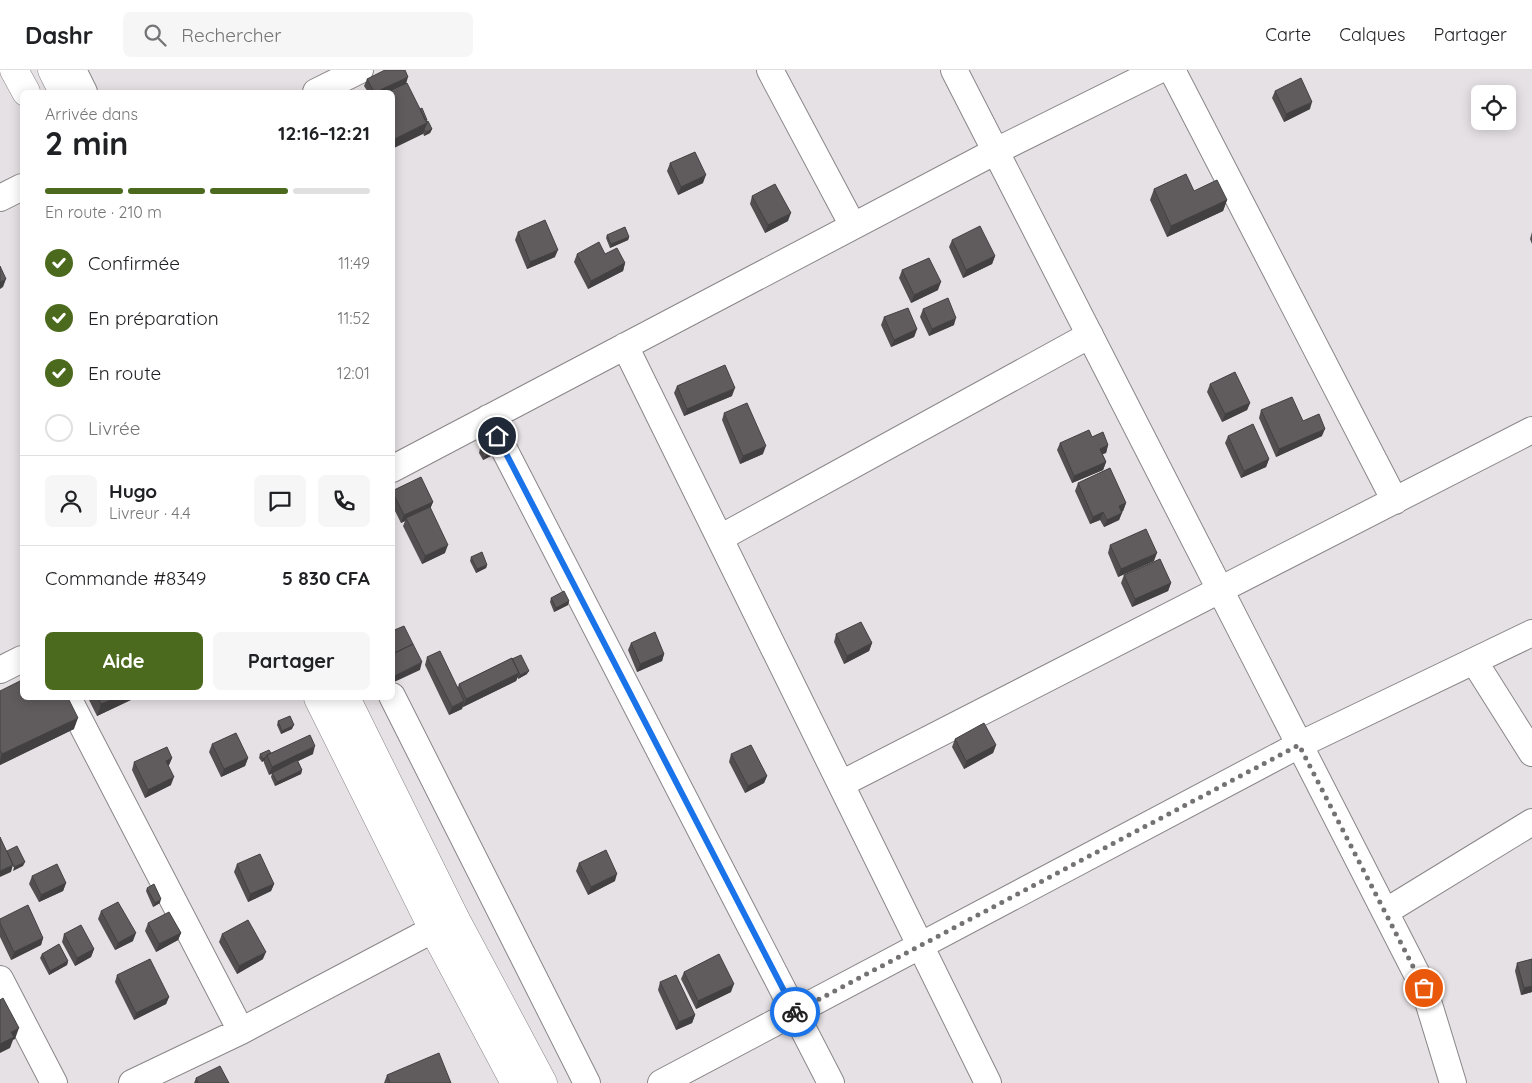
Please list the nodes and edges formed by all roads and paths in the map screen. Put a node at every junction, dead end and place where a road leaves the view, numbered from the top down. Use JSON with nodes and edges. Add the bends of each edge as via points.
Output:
{"nodes":[{"id":1,"x":14,"y":70,"type":"edge"},
{"id":2,"x":52,"y":70,"type":"edge"},
{"id":3,"x":73,"y":70,"type":"edge"},
{"id":4,"x":360,"y":70,"type":"edge"},
{"id":5,"x":770,"y":70,"type":"edge"},
{"id":6,"x":954,"y":70,"type":"edge"},
{"id":7,"x":1159,"y":70,"type":"edge"},
{"id":8,"x":1172,"y":70,"type":"edge"},
{"id":9,"x":316,"y":84,"type":"edge"},
{"id":10,"x":25,"y":90,"type":"edge"},
{"id":11,"x":62,"y":90,"type":"edge"},
{"id":12,"x":83,"y":90,"type":"edge"},
{"id":13,"x":996,"y":151,"type":"junction"},
{"id":14,"x":20,"y":188,"type":"edge"},
{"id":15,"x":0,"y":198,"type":"edge"},
{"id":16,"x":853,"y":226,"type":"junction"},
{"id":17,"x":1090,"y":335,"type":"junction"},
{"id":18,"x":625,"y":346,"type":"junction"},
{"id":19,"x":488,"y":418,"type":"junction"},
{"id":20,"x":1532,"y":430,"type":"edge"},
{"id":21,"x":395,"y":467,"type":"edge"},
{"id":22,"x":1395,"y":501,"type":"junction"},
{"id":23,"x":720,"y":538,"type":"junction"},
{"id":24,"x":1220,"y":590,"type":"junction"},
{"id":25,"x":1532,"y":633,"type":"edge"},
{"id":26,"x":20,"y":660,"type":"edge"},
{"id":27,"x":1474,"y":661,"type":"junction"},
{"id":28,"x":0,"y":670,"type":"edge"},
{"id":29,"x":69,"y":700,"type":"edge"},
{"id":30,"x":319,"y":700,"type":"edge"},
{"id":31,"x":347,"y":700,"type":"edge"},
{"id":32,"x":394,"y":700,"type":"edge"},
{"id":33,"x":1299,"y":745,"type":"junction"},
{"id":34,"x":1532,"y":753,"type":"edge"},
{"id":35,"x":841,"y":784,"type":"junction"},
{"id":36,"x":1532,"y":822,"type":"edge"},
{"id":37,"x":1385,"y":912,"type":"junction"},
{"id":38,"x":444,"y":923,"type":"junction"},
{"id":39,"x":920,"y":945,"type":"junction"},
{"id":40,"x":0,"y":979,"type":"edge"},
{"id":41,"x":795,"y":1012,"type":"junction"},
{"id":42,"x":241,"y":1031,"type":"junction"},
{"id":43,"x":54,"y":1083,"type":"edge"},
{"id":44,"x":132,"y":1083,"type":"edge"},
{"id":45,"x":515,"y":1083,"type":"edge"},
{"id":46,"x":543,"y":1083,"type":"edge"},
{"id":47,"x":588,"y":1083,"type":"edge"},
{"id":48,"x":661,"y":1083,"type":"edge"},
{"id":49,"x":831,"y":1083,"type":"edge"},
{"id":50,"x":988,"y":1083,"type":"edge"},
{"id":51,"x":1453,"y":1083,"type":"edge"}],
"edges":[{"from":1,"to":10,"type":"main road"},
{"from":2,"to":11,"type":"main road"},
{"from":3,"to":12,"type":"street"},
{"from":4,"to":9,"type":"street"},
{"from":5,"to":16,"type":"street"},
{"from":6,"to":13,"type":"street"},
{"from":7,"to":13,"type":"street"},
{"from":8,"to":22,"type":"street"},
{"from":13,"to":16,"type":"street"},
{"from":13,"to":17,"type":"street"},
{"from":14,"to":15,"type":"street"},
{"from":16,"to":18,"type":"street"},
{"from":17,"to":23,"type":"street"},
{"from":17,"to":24,"type":"street"},
{"from":18,"to":19,"type":"street"},
{"from":18,"to":23,"type":"street"},
{"from":19,"to":21,"type":"street"},
{"from":19,"to":41,"type":"street"},
{"from":20,"to":22,"type":"street"},
{"from":22,"to":24,"type":"street"},
{"from":23,"to":35,"type":"street"},
{"from":24,"to":33,"type":"street"},
{"from":24,"to":35,"type":"street"},
{"from":25,"to":27,"type":"street"},
{"from":26,"to":28,"type":"street"},
{"from":27,"to":33,"type":"street"},
{"from":27,"to":34,"type":"street"},
{"from":29,"to":42,"type":"street"},
{"from":30,"to":38,"type":"main road"},
{"from":31,"to":38,"type":"main road"},
{"from":32,"to":47,"type":"street"},
{"from":33,"to":37,"type":"street"},
{"from":33,"to":39,"type":"street"},
{"from":35,"to":39,"type":"street"},
{"from":36,"to":37,"type":"street"},
{"from":37,"to":51,"type":"street","via":[[1424,988]]},
{"from":38,"to":42,"type":"street"},
{"from":38,"to":45,"type":"main road"},
{"from":38,"to":46,"type":"main road"},
{"from":39,"to":41,"type":"street"},
{"from":39,"to":50,"type":"street"},
{"from":40,"to":43,"type":"street"},
{"from":41,"to":48,"type":"street"},
{"from":41,"to":49,"type":"street"},
{"from":42,"to":44,"type":"street"}]}
